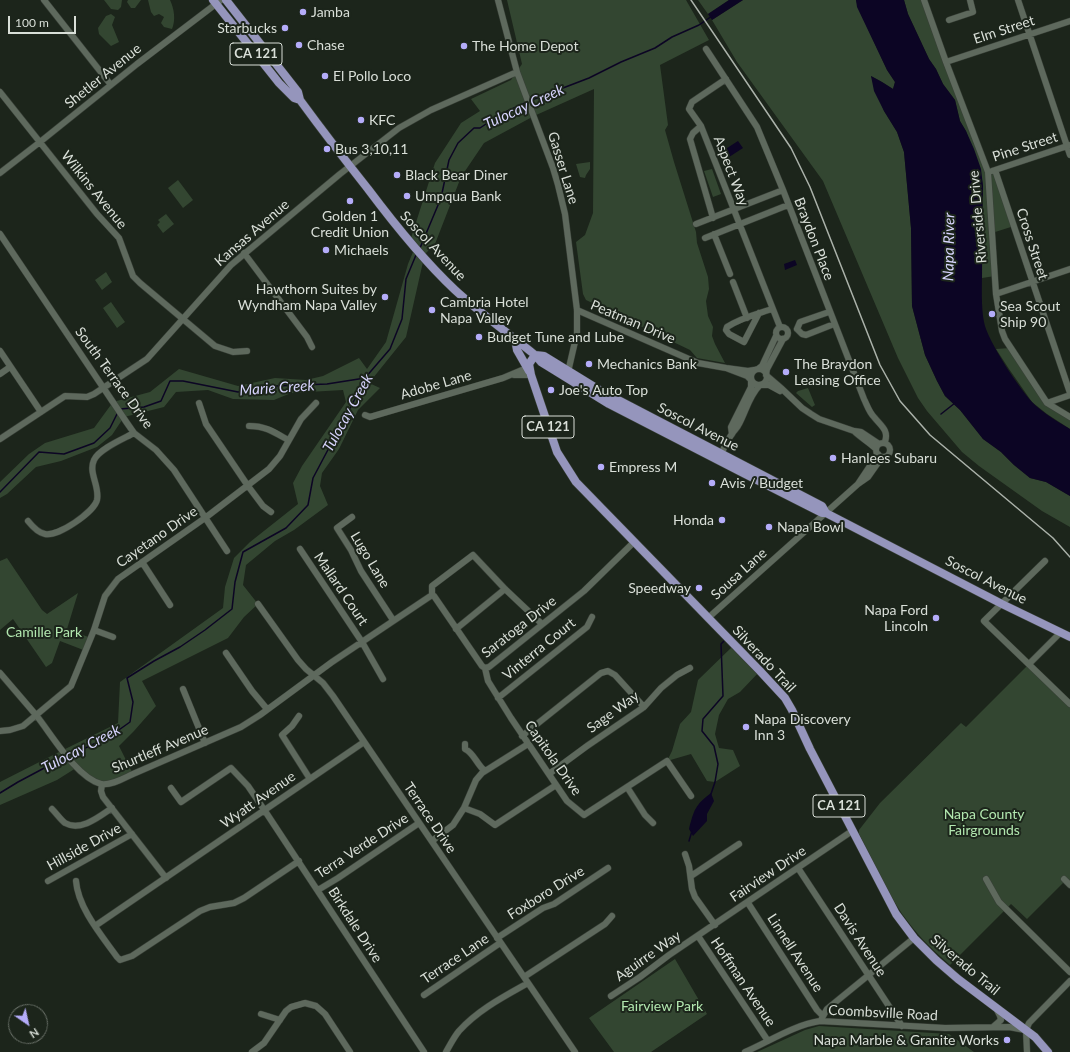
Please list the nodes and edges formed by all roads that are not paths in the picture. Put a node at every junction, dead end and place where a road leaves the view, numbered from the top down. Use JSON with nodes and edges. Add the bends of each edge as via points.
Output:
{"nodes":[{"id":1,"x":44,"y":0,"type":"edge"},
{"id":2,"x":226,"y":0,"type":"edge"},
{"id":3,"x":498,"y":0,"type":"edge"},
{"id":4,"x":924,"y":0,"type":"edge"},
{"id":5,"x":970,"y":0,"type":"edge"},
{"id":6,"x":1018,"y":0,"type":"edge"},
{"id":7,"x":217,"y":1,"type":"edge"},
{"id":8,"x":949,"y":20,"type":"dead end"},
{"id":9,"x":1070,"y":21,"type":"edge"},
{"id":10,"x":1030,"y":34,"type":"junction"},
{"id":11,"x":706,"y":49,"type":"dead end"},
{"id":12,"x":946,"y":62,"type":"junction"},
{"id":13,"x":517,"y":72,"type":"junction"},
{"id":14,"x":726,"y":79,"type":"junction"},
{"id":15,"x":111,"y":85,"type":"junction"},
{"id":16,"x":0,"y":92,"type":"edge"},
{"id":17,"x":300,"y":100,"type":"junction"},
{"id":18,"x":701,"y":126,"type":"junction"},
{"id":19,"x":40,"y":142,"type":"junction"},
{"id":20,"x":1068,"y":145,"type":"edge"},
{"id":21,"x":1070,"y":155,"type":"edge"},
{"id":22,"x":350,"y":166,"type":"junction"},
{"id":23,"x":995,"y":170,"type":"junction"},
{"id":24,"x":988,"y":172,"type":"junction"},
{"id":25,"x":0,"y":173,"type":"edge"},
{"id":26,"x":783,"y":190,"type":"junction"},
{"id":27,"x":788,"y":205,"type":"junction"},
{"id":28,"x":734,"y":210,"type":"junction"},
{"id":29,"x":713,"y":218,"type":"junction"},
{"id":30,"x":696,"y":224,"type":"dead end"},
{"id":31,"x":740,"y":224,"type":"junction"},
{"id":32,"x":0,"y":234,"type":"edge"},
{"id":33,"x":714,"y":234,"type":"junction"},
{"id":34,"x":705,"y":238,"type":"dead end"},
{"id":35,"x":244,"y":253,"type":"junction"},
{"id":36,"x":1070,"y":269,"type":"edge"},
{"id":37,"x":730,"y":274,"type":"dead end"},
{"id":38,"x":733,"y":282,"type":"dead end"},
{"id":39,"x":1032,"y":282,"type":"junction"},
{"id":40,"x":996,"y":294,"type":"junction"},
{"id":41,"x":772,"y":309,"type":"junction"},
{"id":42,"x":577,"y":310,"type":"junction"},
{"id":43,"x":829,"y":312,"type":"junction"},
{"id":44,"x":759,"y":314,"type":"junction"},
{"id":45,"x":184,"y":318,"type":"junction"},
{"id":46,"x":747,"y":318,"type":"junction"},
{"id":47,"x":834,"y":324,"type":"junction"},
{"id":48,"x":780,"y":327,"type":"junction"},
{"id":49,"x":797,"y":329,"type":"junction"},
{"id":50,"x":788,"y":332,"type":"junction"},
{"id":51,"x":780,"y":337,"type":"junction"},
{"id":52,"x":515,"y":339,"type":"junction"},
{"id":53,"x":312,"y":347,"type":"dead end"},
{"id":54,"x":0,"y":351,"type":"edge"},
{"id":55,"x":247,"y":351,"type":"dead end"},
{"id":56,"x":535,"y":355,"type":"junction"},
{"id":57,"x":10,"y":367,"type":"junction"},
{"id":58,"x":726,"y":368,"type":"junction"},
{"id":59,"x":756,"y":370,"type":"junction"},
{"id":60,"x":568,"y":372,"type":"junction"},
{"id":61,"x":530,"y":373,"type":"junction"},
{"id":62,"x":0,"y":374,"type":"edge"},
{"id":63,"x":766,"y":375,"type":"junction"},
{"id":64,"x":751,"y":380,"type":"junction"},
{"id":65,"x":761,"y":385,"type":"junction"},
{"id":66,"x":104,"y":388,"type":"junction"},
{"id":67,"x":787,"y":394,"type":"junction"},
{"id":68,"x":1070,"y":394,"type":"edge"},
{"id":69,"x":199,"y":403,"type":"dead end"},
{"id":70,"x":316,"y":403,"type":"dead end"},
{"id":71,"x":1047,"y":403,"type":"junction"},
{"id":72,"x":41,"y":412,"type":"junction"},
{"id":73,"x":364,"y":415,"type":"dead end"},
{"id":74,"x":1070,"y":417,"type":"edge"},
{"id":75,"x":249,"y":426,"type":"dead end"},
{"id":76,"x":134,"y":433,"type":"junction"},
{"id":77,"x":732,"y":434,"type":"junction"},
{"id":78,"x":0,"y":439,"type":"edge"},
{"id":79,"x":288,"y":440,"type":"junction"},
{"id":80,"x":880,"y":449,"type":"junction"},
{"id":81,"x":720,"y":457,"type":"junction"},
{"id":82,"x":248,"y":486,"type":"junction"},
{"id":83,"x":271,"y":512,"type":"dead end"},
{"id":84,"x":826,"y":513,"type":"junction"},
{"id":85,"x":352,"y":517,"type":"dead end"},
{"id":86,"x":205,"y":518,"type":"junction"},
{"id":87,"x":28,"y":522,"type":"dead end"},
{"id":88,"x":634,"y":542,"type":"junction"},
{"id":89,"x":300,"y":549,"type":"dead end"},
{"id":90,"x":227,"y":551,"type":"dead end"},
{"id":91,"x":142,"y":562,"type":"junction"},
{"id":92,"x":1045,"y":562,"type":"dead end"},
{"id":93,"x":505,"y":589,"type":"junction"},
{"id":94,"x":432,"y":595,"type":"junction"},
{"id":95,"x":258,"y":604,"type":"dead end"},
{"id":96,"x":1002,"y":604,"type":"junction"},
{"id":97,"x":170,"y":606,"type":"dead end"},
{"id":98,"x":592,"y":617,"type":"dead end"},
{"id":99,"x":708,"y":618,"type":"junction"},
{"id":100,"x":393,"y":620,"type":"junction"},
{"id":101,"x":542,"y":624,"type":"junction"},
{"id":102,"x":456,"y":629,"type":"junction"},
{"id":103,"x":94,"y":630,"type":"junction"},
{"id":104,"x":1061,"y":632,"type":"junction"},
{"id":105,"x":113,"y":637,"type":"dead end"},
{"id":106,"x":1070,"y":637,"type":"edge"},
{"id":107,"x":362,"y":642,"type":"junction"},
{"id":108,"x":226,"y":653,"type":"dead end"},
{"id":109,"x":1029,"y":664,"type":"junction"},
{"id":110,"x":485,"y":668,"type":"junction"},
{"id":111,"x":690,"y":668,"type":"dead end"},
{"id":112,"x":0,"y":673,"type":"edge"},
{"id":113,"x":314,"y":675,"type":"junction"},
{"id":114,"x":383,"y":679,"type":"dead end"},
{"id":115,"x":183,"y":689,"type":"dead end"},
{"id":116,"x":498,"y":698,"type":"junction"},
{"id":117,"x":1070,"y":704,"type":"edge"},
{"id":118,"x":644,"y":707,"type":"junction"},
{"id":119,"x":267,"y":709,"type":"junction"},
{"id":120,"x":36,"y":716,"type":"junction"},
{"id":121,"x":299,"y":716,"type":"dead end"},
{"id":122,"x":0,"y":731,"type":"edge"},
{"id":123,"x":522,"y":736,"type":"junction"},
{"id":124,"x":364,"y":742,"type":"junction"},
{"id":125,"x":205,"y":743,"type":"junction"},
{"id":126,"x":465,"y":744,"type":"dead end"},
{"id":127,"x":528,"y":744,"type":"junction"},
{"id":128,"x":484,"y":771,"type":"junction"},
{"id":129,"x":549,"y":774,"type":"junction"},
{"id":130,"x":310,"y":779,"type":"junction"},
{"id":131,"x":102,"y":784,"type":"junction"},
{"id":132,"x":556,"y":785,"type":"junction"},
{"id":133,"x":627,"y":787,"type":"junction"},
{"id":134,"x":171,"y":788,"type":"dead end"},
{"id":135,"x":691,"y":796,"type":"dead end"},
{"id":136,"x":112,"y":808,"type":"junction"},
{"id":137,"x":464,"y":808,"type":"junction"},
{"id":138,"x":52,"y":809,"type":"dead end"},
{"id":139,"x":265,"y":811,"type":"junction"},
{"id":140,"x":419,"y":823,"type":"junction"},
{"id":141,"x":653,"y":824,"type":"dead end"},
{"id":142,"x":852,"y":831,"type":"junction"},
{"id":143,"x":132,"y":834,"type":"junction"},
{"id":144,"x":432,"y":842,"type":"junction"},
{"id":145,"x":739,"y":844,"type":"dead end"},
{"id":146,"x":685,"y":854,"type":"dead end"},
{"id":147,"x":299,"y":861,"type":"junction"},
{"id":148,"x":608,"y":868,"type":"dead end"},
{"id":149,"x":798,"y":868,"type":"junction"},
{"id":150,"x":691,"y":876,"type":"junction"},
{"id":151,"x":166,"y":878,"type":"junction"},
{"id":152,"x":986,"y":879,"type":"dead end"},
{"id":153,"x":1064,"y":880,"type":"dead end"},
{"id":154,"x":48,"y":881,"type":"dead end"},
{"id":155,"x":76,"y":881,"type":"dead end"},
{"id":156,"x":1070,"y":885,"type":"edge"},
{"id":157,"x":318,"y":890,"type":"junction"},
{"id":158,"x":748,"y":903,"type":"junction"},
{"id":159,"x":612,"y":916,"type":"dead end"},
{"id":160,"x":715,"y":925,"type":"junction"},
{"id":161,"x":95,"y":926,"type":"junction"},
{"id":162,"x":698,"y":936,"type":"junction"},
{"id":163,"x":914,"y":938,"type":"junction"},
{"id":164,"x":499,"y":940,"type":"junction"},
{"id":165,"x":1070,"y":972,"type":"edge"},
{"id":166,"x":869,"y":976,"type":"junction"},
{"id":167,"x":526,"y":980,"type":"junction"},
{"id":168,"x":1070,"y":981,"type":"edge"},
{"id":169,"x":424,"y":995,"type":"dead end"},
{"id":170,"x":611,"y":996,"type":"dead end"},
{"id":171,"x":995,"y":1007,"type":"junction"},
{"id":172,"x":261,"y":1014,"type":"dead end"},
{"id":173,"x":822,"y":1018,"type":"junction"},
{"id":174,"x":280,"y":1020,"type":"junction"},
{"id":175,"x":902,"y":1026,"type":"junction"},
{"id":176,"x":992,"y":1027,"type":"junction"},
{"id":177,"x":1026,"y":1030,"type":"junction"},
{"id":178,"x":768,"y":1041,"type":"junction"},
{"id":179,"x":252,"y":1052,"type":"edge"},
{"id":180,"x":350,"y":1052,"type":"edge"},
{"id":181,"x":424,"y":1052,"type":"edge"},
{"id":182,"x":446,"y":1052,"type":"edge"},
{"id":183,"x":575,"y":1052,"type":"edge"},
{"id":184,"x":745,"y":1052,"type":"edge"},
{"id":185,"x":1027,"y":1052,"type":"edge"},
{"id":186,"x":1048,"y":1052,"type":"edge"}],
"edges":[{"from":1,"to":15,"type":"street"},
{"from":2,"to":17,"type":"main road","name":"Soscol Avenue","number":"CA 121","via":[[298,92]]},
{"from":3,"to":13,"type":"street","name":"Gasser Lane"},
{"from":4,"to":12,"type":"street","name":"Riverside Drive"},
{"from":5,"to":8,"type":"street","via":[[973,12]]},
{"from":6,"to":10,"type":"street"},
{"from":7,"to":15,"type":"street","name":"Shetler Avenue"},
{"from":7,"to":17,"type":"main road","name":"Soscol Avenue","number":"CA 121","via":[[279,83],[294,98]]},
{"from":9,"to":10,"type":"street","name":"Elm Street"},
{"from":10,"to":12,"type":"street","name":"Elm Street"},
{"from":10,"to":20,"type":"street"},
{"from":11,"to":14,"type":"street","name":"Braydon Place"},
{"from":12,"to":24,"type":"street","name":"Riverside Drive"},
{"from":13,"to":22,"type":"street","name":"Kansas Avenue","via":[[414,118]]},
{"from":13,"to":42,"type":"street","name":"Gasser Lane","via":[[558,185],[565,214]]},
{"from":14,"to":18,"type":"street","name":"Aspect Way","via":[[692,102],[689,109]]},
{"from":14,"to":26,"type":"street","name":"Braydon Place","via":[[757,127]]},
{"from":15,"to":19,"type":"street","name":"Shetler Avenue"},
{"from":16,"to":19,"type":"street","name":"Wilkins Avenue"},
{"from":17,"to":22,"type":"main road","name":"Soscol Avenue","number":"CA 121"},
{"from":18,"to":28,"type":"street","name":"Aspect Way"},
{"from":18,"to":29,"type":"street","name":"Aspect Way","via":[[690,139]]},
{"from":19,"to":25,"type":"street","name":"Shetler Avenue"},
{"from":19,"to":45,"type":"street","name":"Wilkins Avenue","via":[[119,238],[133,276]]},
{"from":20,"to":21,"type":"street"},
{"from":20,"to":23,"type":"street","name":"Pine Street"},
{"from":22,"to":35,"type":"street","name":"Kansas Avenue"},
{"from":22,"to":52,"type":"main road","name":"Soscol Avenue","number":"CA 121","via":[[394,224],[424,258],[455,290]]},
{"from":23,"to":24,"type":"street","name":"Pine Street"},
{"from":23,"to":39,"type":"street","name":"Cross Street"},
{"from":24,"to":40,"type":"street","name":"Riverside Drive"},
{"from":26,"to":27,"type":"street","name":"Braydon Place"},
{"from":26,"to":28,"type":"street"},
{"from":27,"to":31,"type":"street"},
{"from":27,"to":43,"type":"street","name":"Braydon Place"},
{"from":28,"to":29,"type":"street"},
{"from":28,"to":31,"type":"street","name":"Aspect Way"},
{"from":29,"to":30,"type":"street"},
{"from":31,"to":33,"type":"street"},
{"from":31,"to":41,"type":"street","name":"Aspect Way"},
{"from":32,"to":66,"type":"street","name":"South Terrace Drive"},
{"from":33,"to":34,"type":"street"},
{"from":33,"to":37,"type":"street"},
{"from":35,"to":45,"type":"street","name":"Kansas Avenue"},
{"from":35,"to":53,"type":"street"},
{"from":36,"to":39,"type":"street"},
{"from":38,"to":46,"type":"street"},
{"from":39,"to":40,"type":"street"},
{"from":39,"to":68,"type":"street","name":"Cross Street"},
{"from":40,"to":71,"type":"street","name":"Riverside Drive","via":[[1005,339]]},
{"from":41,"to":44,"type":"street"},
{"from":41,"to":48,"type":"street","name":"Aspect Way"},
{"from":42,"to":58,"type":"street","name":"Peatman Drive","via":[[698,363]]},
{"from":42,"to":60,"type":"street","name":"Gasser Lane","via":[[577,333]]},
{"from":43,"to":47,"type":"street","name":"Braydon Place"},
{"from":43,"to":49,"type":"street","via":[[800,322]]},
{"from":44,"to":46,"type":"street"},
{"from":44,"to":46,"type":"street","via":[[744,342],[729,334],[726,329]]},
{"from":45,"to":55,"type":"street","name":"Wilkins Avenue","via":[[215,346],[233,352]]},
{"from":45,"to":66,"type":"street","name":"Kansas Avenue","via":[[147,358]]},
{"from":47,"to":49,"type":"street","via":[[806,335]]},
{"from":47,"to":80,"type":"street","name":"Braydon Place","via":[[867,406],[872,416],[886,431],[887,438]]},
{"from":48,"to":50,"type":"street"},
{"from":48,"to":51,"type":"street","via":[[776,330]]},
{"from":49,"to":50,"type":"street"},
{"from":50,"to":51,"type":"street","via":[[787,335]]},
{"from":51,"to":59,"type":"street","via":[[762,366]]},
{"from":51,"to":63,"type":"street","via":[[766,369]]},
{"from":52,"to":56,"type":"main road","name":"Soscol Avenue","number":"CA 121"},
{"from":52,"to":61,"type":"main road","name":"Silverado Trail","via":[[516,350]]},
{"from":54,"to":57,"type":"street"},
{"from":56,"to":60,"type":"main road","name":"Soscol Avenue","via":[[544,356]]},
{"from":56,"to":61,"type":"main road","via":[[529,364]]},
{"from":56,"to":81,"type":"main road","name":"Soscol Avenue","via":[[541,362],[587,392]]},
{"from":57,"to":62,"type":"street"},
{"from":57,"to":72,"type":"street"},
{"from":58,"to":59,"type":"street","name":"Peatman Drive"},
{"from":58,"to":64,"type":"street","name":"Peatman Drive"},
{"from":59,"to":63,"type":"street","name":"Peatman Drive","via":[[763,370]]},
{"from":59,"to":64,"type":"street","via":[[751,375]]},
{"from":60,"to":81,"type":"main road","name":"Soscol Avenue"},
{"from":61,"to":73,"type":"street","name":"Adobe Lane","via":[[522,370],[514,375],[370,417]]},
{"from":61,"to":88,"type":"main road","name":"Silverado Trail","number":"CA 121","via":[[553,441],[563,461],[576,482]]},
{"from":63,"to":65,"type":"street","via":[[765,382]]},
{"from":63,"to":67,"type":"street","name":"Peatman Drive"},
{"from":64,"to":65,"type":"street","name":"Peatman Drive","via":[[755,385]]},
{"from":64,"to":77,"type":"street","via":[[751,387],[731,427]]},
{"from":65,"to":67,"type":"street","name":"Peatman Drive","via":[[769,385]]},
{"from":65,"to":77,"type":"street","via":[[756,389]]},
{"from":66,"to":72,"type":"street","name":"Kansas Avenue","via":[[87,397],[65,396]]},
{"from":66,"to":76,"type":"street","name":"South Terrace Drive"},
{"from":67,"to":80,"type":"street","name":"Peatman Drive","via":[[819,419],[861,432]]},
{"from":68,"to":71,"type":"street"},
{"from":69,"to":82,"type":"street","via":[[206,424]]},
{"from":70,"to":79,"type":"street","name":"Cayetano Drive","via":[[301,419]]},
{"from":71,"to":74,"type":"street","name":"Riverside Drive"},
{"from":72,"to":78,"type":"street","name":"Kansas Avenue"},
{"from":75,"to":79,"type":"street","via":[[268,428]]},
{"from":76,"to":86,"type":"street","name":"South Terrace Drive","via":[[165,459]]},
{"from":76,"to":87,"type":"street","via":[[106,449],[93,461],[97,500],[86,514],[53,534],[44,534]]},
{"from":77,"to":81,"type":"street"},
{"from":79,"to":82,"type":"street","name":"Cayetano Drive","via":[[280,456],[269,469]]},
{"from":80,"to":84,"type":"street","name":"Sousa Lane","via":[[858,484]]},
{"from":81,"to":84,"type":"main road","name":"Soscol Avenue","via":[[776,490]]},
{"from":82,"to":83,"type":"street","via":[[263,506]]},
{"from":82,"to":86,"type":"street","name":"Cayetano Drive"},
{"from":84,"to":96,"type":"main road","name":"Soscol Avenue"},
{"from":84,"to":99,"type":"street","name":"Sousa Lane"},
{"from":85,"to":100,"type":"street","name":"Lugo Lane","via":[[337,528]]},
{"from":86,"to":90,"type":"street","name":"South Terrace Drive"},
{"from":86,"to":91,"type":"street","name":"Cayetano Drive"},
{"from":88,"to":99,"type":"main road","name":"Silverado Trail","number":"CA 121"},
{"from":88,"to":101,"type":"street","name":"Saratoga Drive","via":[[584,591]]},
{"from":89,"to":107,"type":"street","name":"Mallard Court"},
{"from":91,"to":97,"type":"street"},
{"from":91,"to":103,"type":"street","name":"Cayetano Drive","via":[[125,573],[112,586],[105,596]]},
{"from":92,"to":96,"type":"street"},
{"from":93,"to":94,"type":"street","via":[[472,554],[432,586]]},
{"from":93,"to":101,"type":"street"},
{"from":93,"to":102,"type":"street"},
{"from":94,"to":100,"type":"street"},
{"from":94,"to":102,"type":"street","name":"Saratoga Drive"},
{"from":95,"to":113,"type":"street","name":"Terrace Drive","via":[[289,649],[306,670]]},
{"from":96,"to":104,"type":"main road","name":"Soscol Avenue"},
{"from":96,"to":109,"type":"street","via":[[984,621]]},
{"from":98,"to":116,"type":"street","name":"Vinterra Court","via":[[587,627]]},
{"from":99,"to":142,"type":"main road","name":"Silverado Trail","number":"CA 121","via":[[787,701]]},
{"from":100,"to":107,"type":"street"},
{"from":101,"to":110,"type":"street","name":"Saratoga Drive"},
{"from":102,"to":110,"type":"street","name":"Saratoga Drive"},
{"from":103,"to":105,"type":"street"},
{"from":103,"to":120,"type":"street","name":"Cayetano Drive","via":[[71,686]]},
{"from":104,"to":106,"type":"main road","name":"Soscol Avenue"},
{"from":104,"to":109,"type":"street"},
{"from":107,"to":113,"type":"street"},
{"from":107,"to":114,"type":"street","name":"Mallard Court"},
{"from":108,"to":119,"type":"street"},
{"from":109,"to":117,"type":"street"},
{"from":110,"to":116,"type":"street","name":"Capitola Drive","via":[[488,680]]},
{"from":111,"to":118,"type":"street","name":"Sage Way","via":[[676,675]]},
{"from":112,"to":120,"type":"street","name":"Shurtleff Avenue"},
{"from":113,"to":119,"type":"street","name":"Shurtleff Avenue"},
{"from":113,"to":124,"type":"street","name":"Terrace Drive","via":[[323,683]]},
{"from":115,"to":125,"type":"street"},
{"from":116,"to":123,"type":"street","name":"Capitola Drive"},
{"from":118,"to":123,"type":"street","via":[[615,674],[608,671],[601,673]]},
{"from":118,"to":129,"type":"street","name":"Sage Way"},
{"from":119,"to":125,"type":"street","name":"Shurtleff Avenue","via":[[242,727]]},
{"from":120,"to":122,"type":"street","name":"Cayetano Drive","via":[[17,729]]},
{"from":120,"to":131,"type":"street","name":"Shurtleff Avenue","via":[[76,768]]},
{"from":121,"to":130,"type":"street","via":[[282,736]]},
{"from":123,"to":127,"type":"street","name":"Capitola Drive"},
{"from":124,"to":130,"type":"street","name":"Wyatt Avenue"},
{"from":124,"to":140,"type":"street","name":"Terrace Drive"},
{"from":125,"to":131,"type":"street","name":"Shurtleff Avenue","via":[[115,782]]},
{"from":126,"to":128,"type":"street","via":[[465,749]]},
{"from":127,"to":128,"type":"street"},
{"from":127,"to":129,"type":"street","name":"Capitola Drive"},
{"from":128,"to":137,"type":"street","via":[[476,780]]},
{"from":129,"to":132,"type":"street","name":"Capitola Drive"},
{"from":130,"to":139,"type":"street","name":"Wyatt Avenue"},
{"from":131,"to":136,"type":"street","via":[[103,797]]},
{"from":132,"to":133,"type":"street","name":"Capitola Drive","via":[[567,801],[584,815]]},
{"from":132,"to":137,"type":"street","via":[[495,825],[480,814]]},
{"from":133,"to":135,"type":"street","via":[[667,761]]},
{"from":133,"to":141,"type":"street"},
{"from":134,"to":139,"type":"street","name":"Birkdale Drive","via":[[181,802],[231,768],[248,786]]},
{"from":136,"to":138,"type":"street","via":[[92,821],[79,825],[65,823]]},
{"from":136,"to":143,"type":"street"},
{"from":137,"to":144,"type":"street","via":[[453,825]]},
{"from":139,"to":147,"type":"street","name":"Birkdale Drive"},
{"from":139,"to":151,"type":"street","name":"Wyatt Avenue"},
{"from":140,"to":144,"type":"street","name":"Terrace Drive"},
{"from":140,"to":157,"type":"street","name":"Terra Verde Drive"},
{"from":142,"to":149,"type":"street","name":"Fairview Drive"},
{"from":142,"to":163,"type":"main road","name":"Silverado Trail","number":"CA 121","via":[[896,914]]},
{"from":143,"to":151,"type":"street"},
{"from":143,"to":154,"type":"street","name":"Hillside Drive"},
{"from":144,"to":164,"type":"street","name":"Terrace Drive"},
{"from":145,"to":150,"type":"street"},
{"from":146,"to":150,"type":"street"},
{"from":147,"to":157,"type":"street","name":"Birkdale Drive"},
{"from":147,"to":161,"type":"street","via":[[244,898],[200,911],[125,959],[120,960],[117,957]]},
{"from":148,"to":164,"type":"street","name":"Foxboro Drive","via":[[554,904],[543,908]]},
{"from":149,"to":158,"type":"street","name":"Fairview Drive"},
{"from":149,"to":166,"type":"street","name":"Davis Avenue"},
{"from":150,"to":160,"type":"street","via":[[695,897]]},
{"from":151,"to":161,"type":"street","name":"Wyatt Avenue"},
{"from":152,"to":165,"type":"street","via":[[999,902]]},
{"from":153,"to":156,"type":"street"},
{"from":155,"to":161,"type":"street","via":[[81,901]]},
{"from":157,"to":181,"type":"street","name":"Birkdale Drive"},
{"from":158,"to":160,"type":"street","name":"Fairview Drive"},
{"from":158,"to":173,"type":"street","name":"Linnell Avenue"},
{"from":159,"to":167,"type":"street","via":[[605,924]]},
{"from":160,"to":162,"type":"street","name":"Fairview Drive"},
{"from":162,"to":170,"type":"street","name":"Aguirre Way"},
{"from":162,"to":178,"type":"street","name":"Hoffman Avenue"},
{"from":163,"to":166,"type":"street"},
{"from":163,"to":171,"type":"main road","name":"Silverado Trail","number":"CA 121","via":[[947,969]]},
{"from":164,"to":167,"type":"street","name":"Terrace Drive"},
{"from":164,"to":169,"type":"street","name":"Terrace Lane"},
{"from":166,"to":173,"type":"street","via":[[827,1009]]},
{"from":166,"to":175,"type":"street","name":"Davis Avenue"},
{"from":167,"to":182,"type":"street","via":[[471,1019]]},
{"from":167,"to":183,"type":"street","name":"Terrace Drive"},
{"from":168,"to":177,"type":"street","via":[[1029,1023]]},
{"from":171,"to":176,"type":"street","via":[[1001,1018],[998,1024]]},
{"from":171,"to":177,"type":"main road","name":"Silverado Trail","number":"CA 121"},
{"from":172,"to":174,"type":"street"},
{"from":173,"to":175,"type":"street","name":"Coombsville Road"},
{"from":173,"to":178,"type":"street","name":"Coombsville Road"},
{"from":174,"to":179,"type":"street","via":[[264,1044]]},
{"from":174,"to":180,"type":"street","via":[[286,1011],[298,1004],[316,1006],[325,1014]]},
{"from":175,"to":176,"type":"street","name":"Coombsville Road"},
{"from":176,"to":177,"type":"street","name":"Coombsville Road"},
{"from":177,"to":185,"type":"street"},
{"from":177,"to":186,"type":"main road","name":"Silverado Trail","number":"CA 121"},
{"from":178,"to":184,"type":"street","name":"Coombsville Road"}]}
